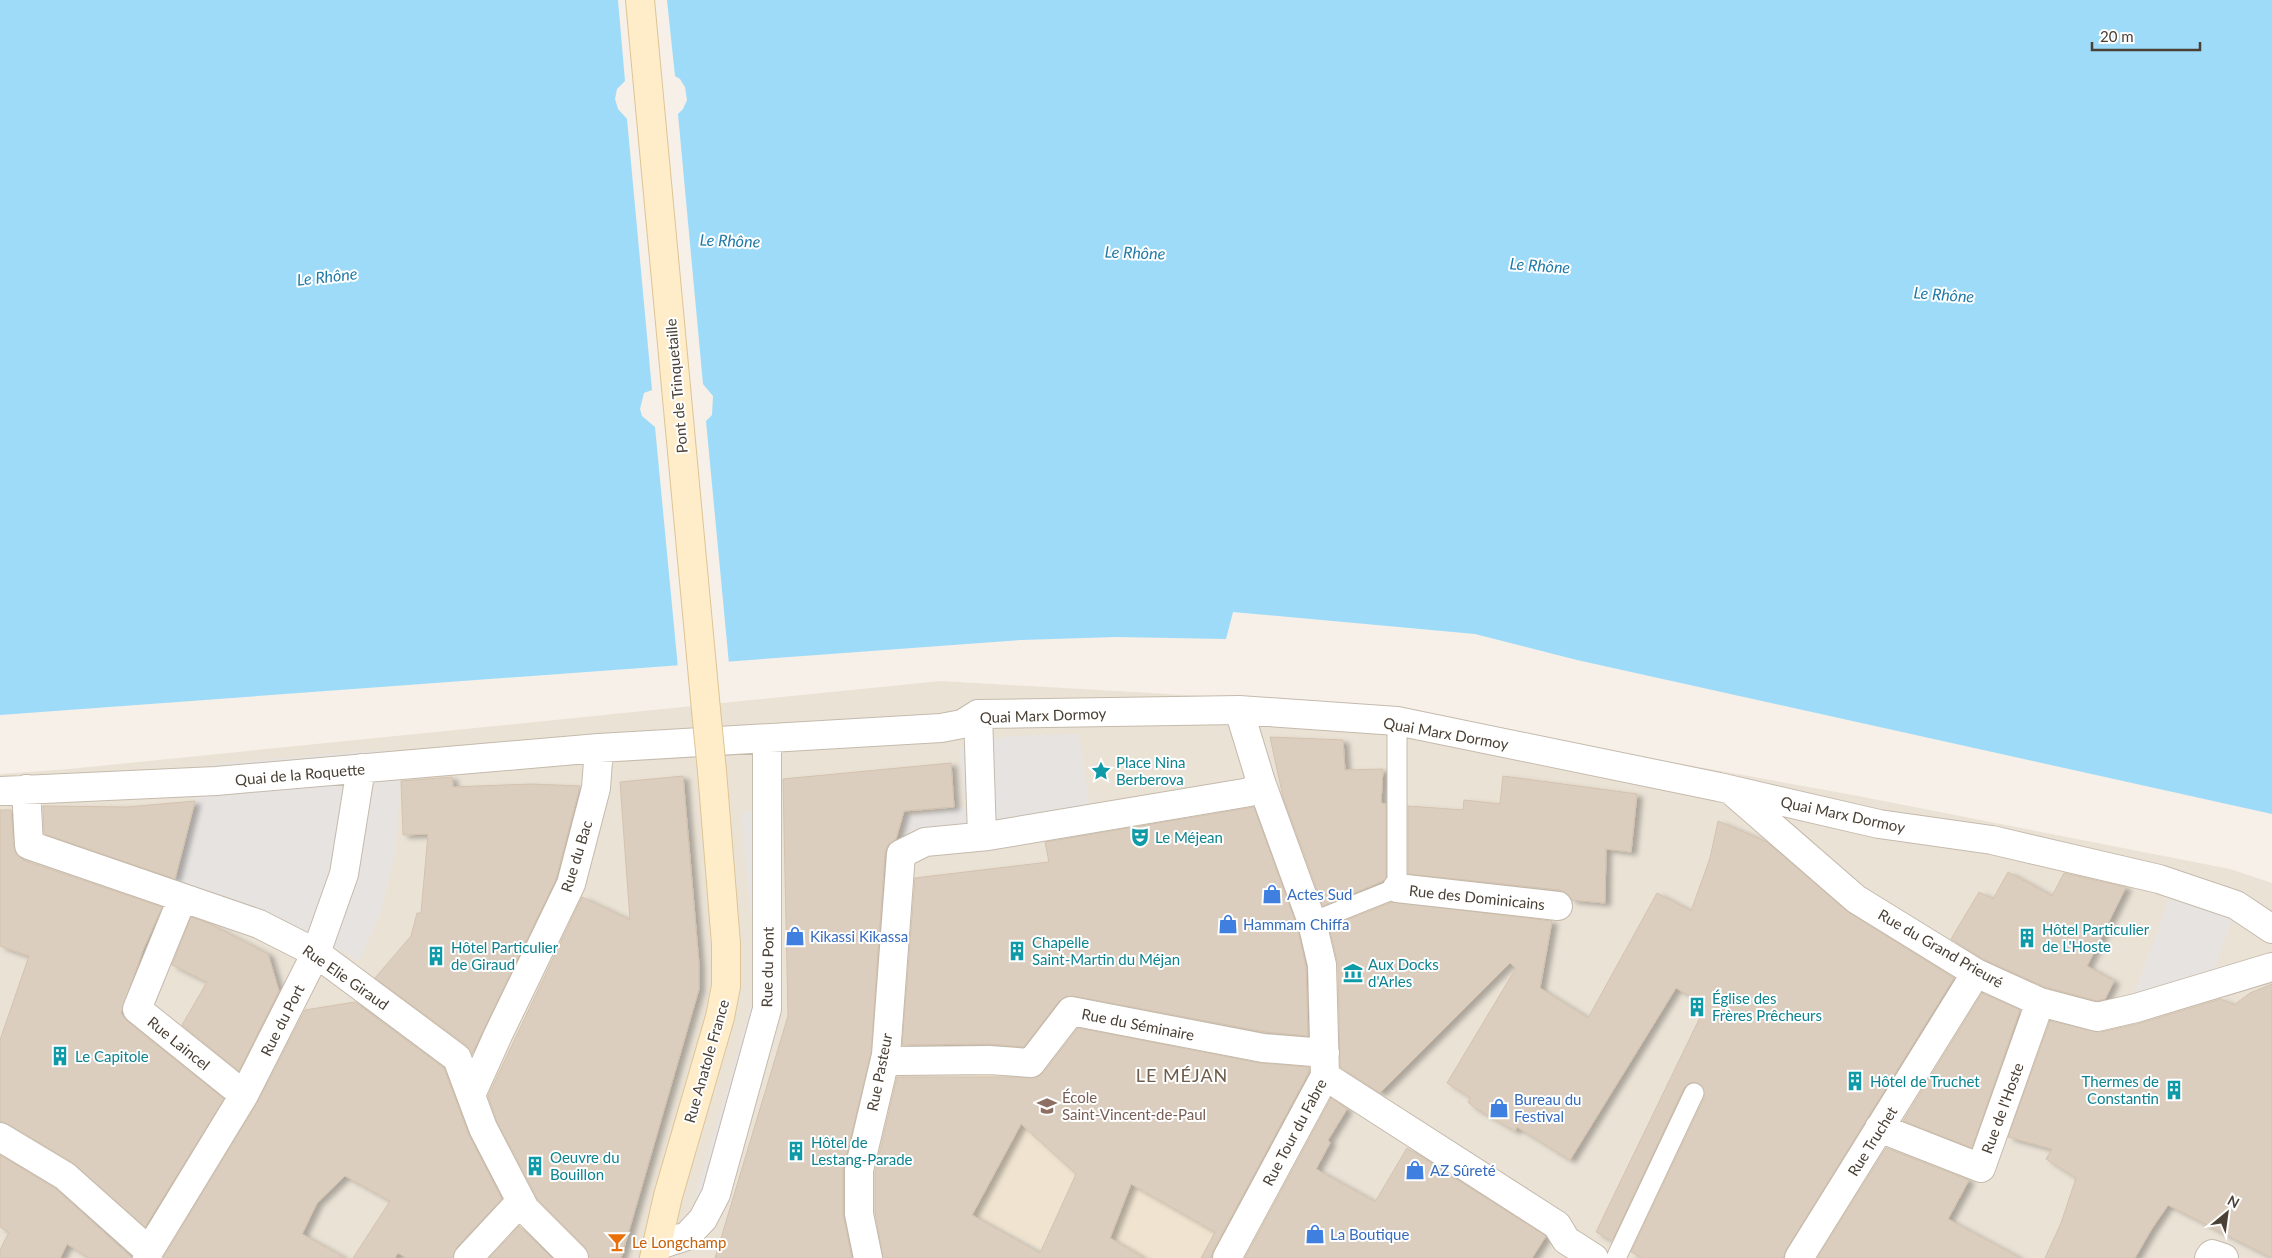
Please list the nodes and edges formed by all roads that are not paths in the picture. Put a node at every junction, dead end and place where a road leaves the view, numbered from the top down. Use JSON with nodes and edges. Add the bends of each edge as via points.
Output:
{"nodes":[{"id":1,"x":640,"y":0,"type":"edge"},
{"id":2,"x":1239,"y":710,"type":"junction"},
{"id":3,"x":978,"y":714,"type":"junction"},
{"id":4,"x":1396,"y":722,"type":"junction"},
{"id":5,"x":767,"y":738,"type":"junction"},
{"id":6,"x":599,"y":748,"type":"junction"},
{"id":7,"x":361,"y":768,"type":"junction"},
{"id":8,"x":712,"y":771,"type":"joint"},
{"id":9,"x":1261,"y":782,"type":"junction"},
{"id":10,"x":13,"y":790,"type":"edge"},
{"id":11,"x":1731,"y":790,"type":"junction"},
{"id":12,"x":982,"y":836,"type":"junction"},
{"id":13,"x":1397,"y":888,"type":"junction"},
{"id":14,"x":182,"y":899,"type":"junction"},
{"id":15,"x":1558,"y":906,"type":"dead end"},
{"id":16,"x":1312,"y":922,"type":"junction"},
{"id":17,"x":2272,"y":929,"type":"edge"},
{"id":18,"x":316,"y":953,"type":"junction"},
{"id":19,"x":2272,"y":967,"type":"edge"},
{"id":20,"x":1976,"y":973,"type":"junction"},
{"id":21,"x":2040,"y":1002,"type":"junction"},
{"id":22,"x":886,"y":1055,"type":"junction"},
{"id":23,"x":1325,"y":1064,"type":"junction"},
{"id":24,"x":1694,"y":1093,"type":"dead end"},
{"id":25,"x":244,"y":1095,"type":"junction"},
{"id":26,"x":471,"y":1095,"type":"junction"},
{"id":27,"x":1879,"y":1128,"type":"junction"},
{"id":28,"x":0,"y":1137,"type":"edge"},
{"id":29,"x":521,"y":1201,"type":"junction"},
{"id":30,"x":1559,"y":1249,"type":"edge"},
{"id":31,"x":655,"y":1252,"type":"edge"},
{"id":32,"x":148,"y":1255,"type":"edge"},
{"id":33,"x":468,"y":1258,"type":"edge"},
{"id":34,"x":574,"y":1258,"type":"edge"},
{"id":35,"x":868,"y":1258,"type":"edge"},
{"id":36,"x":1227,"y":1258,"type":"edge"},
{"id":37,"x":1594,"y":1258,"type":"edge"},
{"id":38,"x":1616,"y":1258,"type":"edge"},
{"id":39,"x":1799,"y":1258,"type":"edge"},
{"id":40,"x":2209,"y":1258,"type":"edge"},
{"id":41,"x":2224,"y":1258,"type":"edge"}],
"edges":[{"from":1,"to":8,"type":"main road","name":"Pont de Trinquetaille","bridge":true},
{"from":2,"to":3,"type":"street","name":"Quai Marx Dormoy"},
{"from":2,"to":4,"type":"street","name":"Quai Marx Dormoy"},
{"from":2,"to":9,"type":"street"},
{"from":3,"to":5,"type":"street","name":"Quai Marx Dormoy","via":[[962,724],[941,728]]},
{"from":3,"to":12,"type":"street"},
{"from":4,"to":11,"type":"street","name":"Quai Marx Dormoy"},
{"from":4,"to":13,"type":"lane"},
{"from":5,"to":6,"type":"street","name":"Quai Marx Dormoy"},
{"from":5,"to":31,"type":"street","name":"Rue du Pont","via":[[767,1009],[716,1194],[703,1219],[687,1236]]},
{"from":6,"to":7,"type":"street","name":"Quai de la Roquette"},
{"from":6,"to":26,"type":"street","name":"Rue du Bac","via":[[596,788],[571,884]]},
{"from":7,"to":10,"type":"street","name":"Quai de la Roquette","via":[[216,781]]},
{"from":7,"to":18,"type":"street","name":"Rue du Port","via":[[344,874]]},
{"from":8,"to":31,"type":"main road","name":"Rue Anatole France","via":[[726,944],[726,986]]},
{"from":9,"to":12,"type":"street","via":[[1250,792]]},
{"from":9,"to":16,"type":"street"},
{"from":10,"to":14,"type":"street","name":"Rue Elie Giraud","via":[[30,845]]},
{"from":11,"to":17,"type":"street","name":"Quai Marx Dormoy","via":[[1879,824],[1992,840],[2159,879],[2236,905]]},
{"from":11,"to":20,"type":"street","name":"Rue du Grand Prieuré","via":[[1856,899]]},
{"from":12,"to":22,"type":"street","name":"Rue Pasteur","via":[[925,842],[901,854]]},
{"from":13,"to":15,"type":"street","name":"Rue des Dominicains"},
{"from":13,"to":16,"type":"lane"},
{"from":14,"to":18,"type":"street","name":"Rue Elie Giraud","via":[[259,924]]},
{"from":14,"to":25,"type":"street","name":"Rue Laincel","via":[[137,1009]]},
{"from":16,"to":23,"type":"street","via":[[1322,965]]},
{"from":18,"to":25,"type":"street","name":"Rue du Port"},
{"from":18,"to":26,"type":"street","name":"Rue Elie Giraud","via":[[457,1058]]},
{"from":19,"to":21,"type":"street","name":"Rue du Grand Prieuré","via":[[2145,1006],[2097,1017]]},
{"from":20,"to":21,"type":"street","name":"Rue du Grand Prieuré"},
{"from":20,"to":27,"type":"street","name":"Rue Truchet"},
{"from":21,"to":27,"type":"street","name":"Rue de l'Hoste","via":[[1981,1168]]},
{"from":22,"to":23,"type":"street","name":"Rue du Séminaire","via":[[897,1061],[989,1060],[1030,1064],[1071,1011],[1263,1048]]},
{"from":22,"to":35,"type":"street","name":"Rue Pasteur","via":[[859,1170],[859,1214]]},
{"from":23,"to":30,"type":"street","via":[[1557,1225]]},
{"from":23,"to":36,"type":"street","name":"Rue Tour du Fabre"},
{"from":24,"to":38,"type":"lane"},
{"from":25,"to":32,"type":"street","name":"Rue du Port"},
{"from":26,"to":29,"type":"street","name":"Rue Elie Giraud"},
{"from":27,"to":39,"type":"street","name":"Rue Truchet"},
{"from":28,"to":32,"type":"street","via":[[65,1176]]},
{"from":29,"to":33,"type":"street"},
{"from":29,"to":34,"type":"street","name":"Rue Elie Giraud","via":[[525,1209]]},
{"from":30,"to":37,"type":"street"},
{"from":40,"to":41,"type":"street","via":[[2212,1254]]}]}
